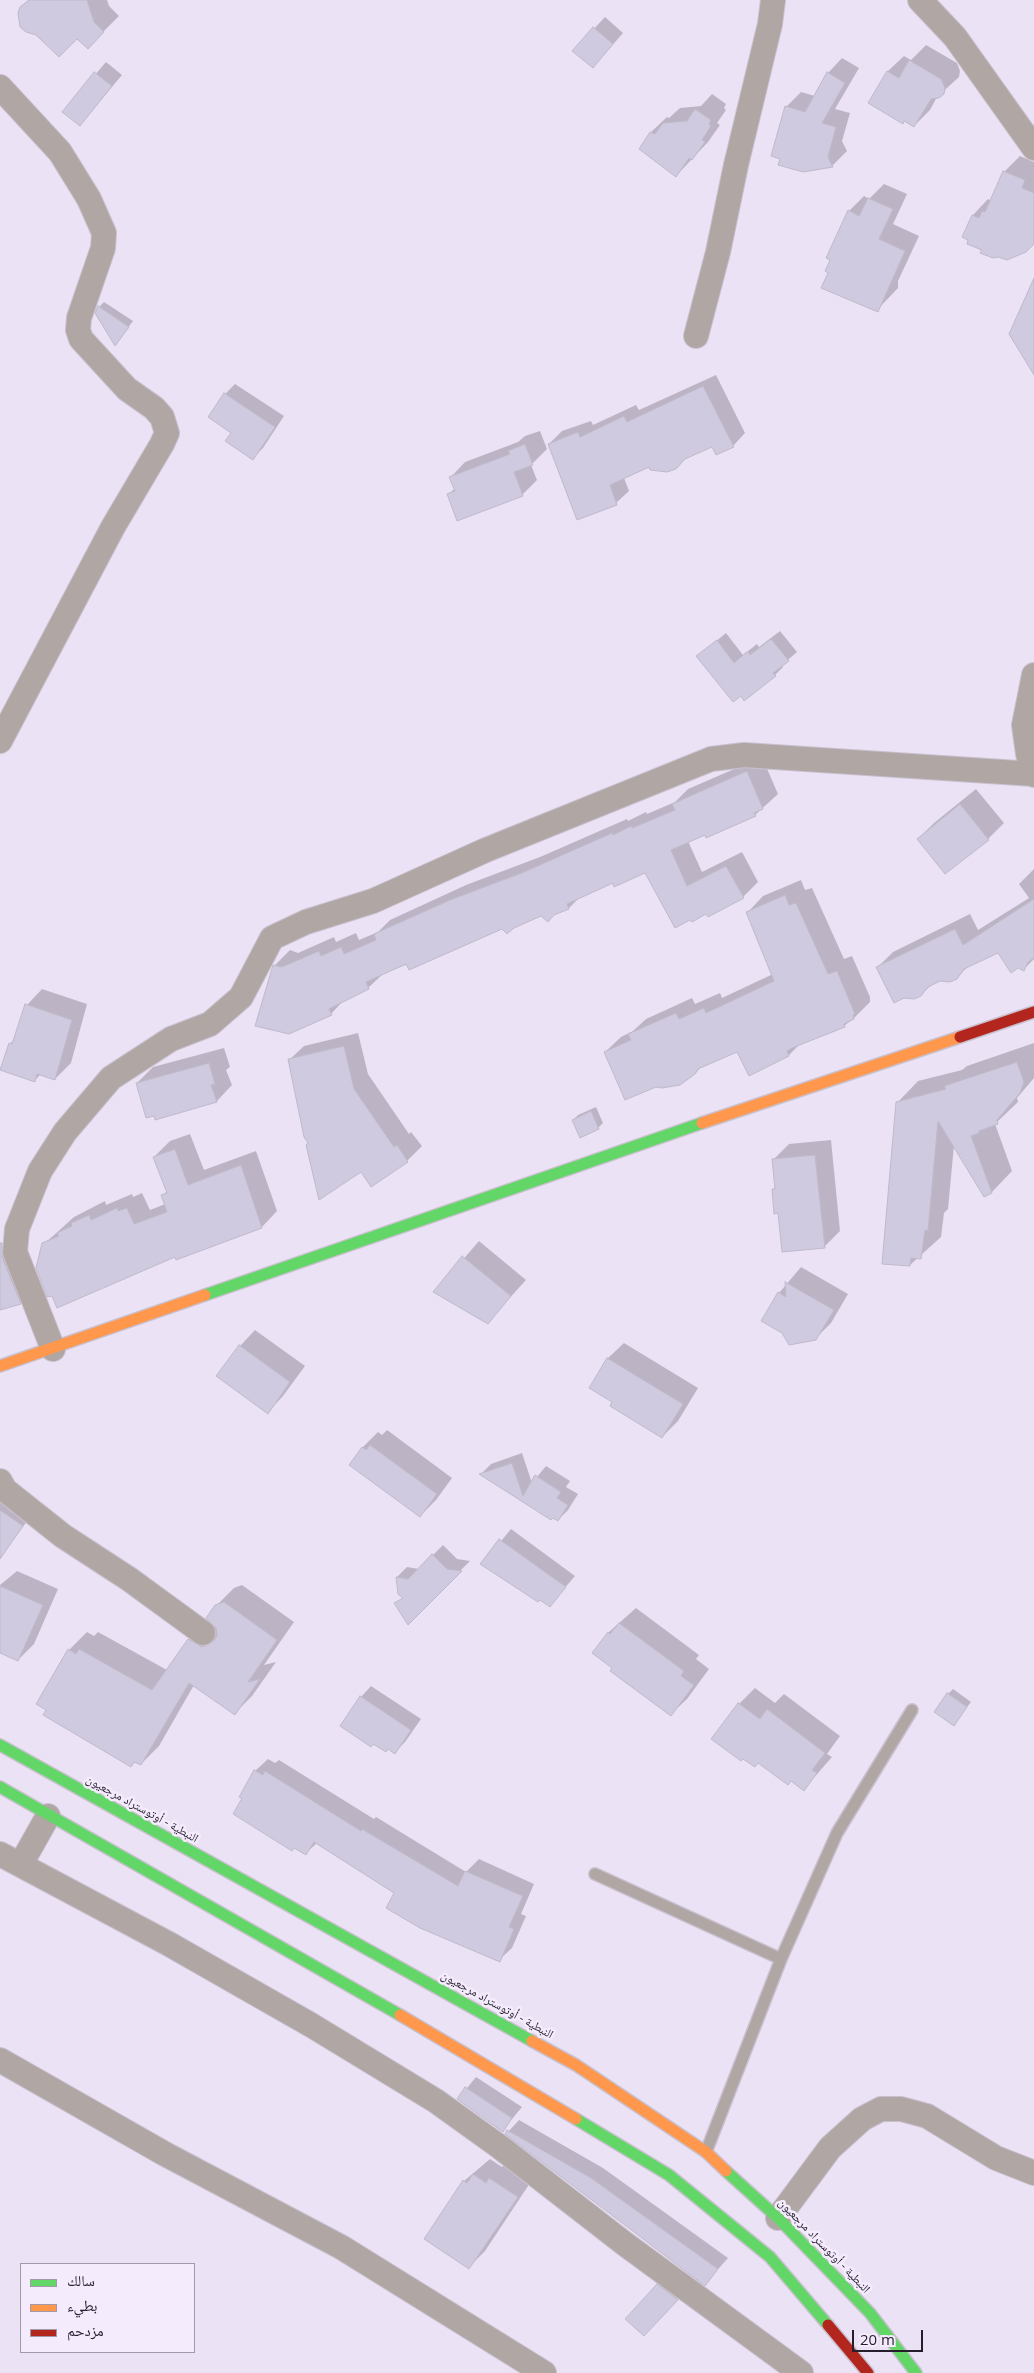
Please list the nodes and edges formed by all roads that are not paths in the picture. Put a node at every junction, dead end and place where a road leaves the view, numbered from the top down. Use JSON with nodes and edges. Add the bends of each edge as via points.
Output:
{"nodes":[{"id":1,"x":773,"y":0,"type":"edge"},
{"id":2,"x":920,"y":0,"type":"edge"},
{"id":3,"x":0,"y":87,"type":"edge"},
{"id":4,"x":1034,"y":148,"type":"edge"},
{"id":5,"x":696,"y":336,"type":"dead end"},
{"id":6,"x":1034,"y":675,"type":"edge"},
{"id":7,"x":0,"y":741,"type":"edge"},
{"id":8,"x":1034,"y":775,"type":"edge"},
{"id":9,"x":1034,"y":1012,"type":"edge"},
{"id":10,"x":54,"y":1349,"type":"junction"},
{"id":11,"x":0,"y":1366,"type":"edge"},
{"id":12,"x":0,"y":1482,"type":"edge"},
{"id":13,"x":203,"y":1633,"type":"dead end"},
{"id":14,"x":912,"y":1710,"type":"dead end"},
{"id":15,"x":0,"y":1744,"type":"edge"},
{"id":16,"x":0,"y":1787,"type":"edge"},
{"id":17,"x":48,"y":1816,"type":"junction"},
{"id":18,"x":0,"y":1854,"type":"edge"},
{"id":19,"x":21,"y":1864,"type":"junction"},
{"id":20,"x":595,"y":1874,"type":"dead end"},
{"id":21,"x":781,"y":1959,"type":"junction"},
{"id":22,"x":0,"y":2060,"type":"edge"},
{"id":23,"x":706,"y":2152,"type":"junction"},
{"id":24,"x":1034,"y":2173,"type":"edge"},
{"id":25,"x":778,"y":2218,"type":"junction"},
{"id":26,"x":544,"y":2373,"type":"edge"},
{"id":27,"x":801,"y":2373,"type":"edge"},
{"id":28,"x":868,"y":2373,"type":"edge"},
{"id":29,"x":916,"y":2373,"type":"edge"}],
"edges":[{"from":1,"to":5,"type":"street","via":[[718,252]]},
{"from":2,"to":4,"type":"street","via":[[955,37]]},
{"from":3,"to":7,"type":"street","via":[[60,152],[89,199],[104,233],[103,248],[79,318],[81,339],[127,389],[154,408],[162,417],[167,433],[113,527]]},
{"from":6,"to":8,"type":"street","via":[[1024,725]]},
{"from":8,"to":10,"type":"street","via":[[744,755],[711,759],[486,850],[373,901],[306,922],[272,938],[241,997],[210,1024],[171,1039],[112,1078],[65,1132],[40,1171],[17,1228],[16,1252]]},
{"from":9,"to":10,"type":"main road","via":[[640,1144]]},
{"from":10,"to":11,"type":"main road"},
{"from":12,"to":13,"type":"street","via":[[5,1490],[63,1536]]},
{"from":14,"to":21,"type":"lane","via":[[837,1833]]},
{"from":15,"to":23,"type":"main road","name":"النبطية - أوتوستراد مرجعيون","via":[[576,2065]]},
{"from":16,"to":17,"type":"main road"},
{"from":17,"to":19,"type":"street"},
{"from":17,"to":28,"type":"main road","via":[[477,2059],[669,2175],[770,2257]]},
{"from":18,"to":19,"type":"street"},
{"from":19,"to":27,"type":"street","via":[[170,1944],[436,2101]]},
{"from":20,"to":21,"type":"lane"},
{"from":21,"to":23,"type":"lane"},
{"from":22,"to":26,"type":"street","via":[[165,2154],[341,2247]]},
{"from":23,"to":25,"type":"main road","name":"النبطية - أوتوستراد مرجعيون"},
{"from":24,"to":25,"type":"street","via":[[996,2158],[927,2116],[901,2109],[882,2109],[862,2119],[830,2148]]},
{"from":25,"to":29,"type":"main road","name":"النبطية - أوتوستراد مرجعيون","via":[[870,2314]]}]}
